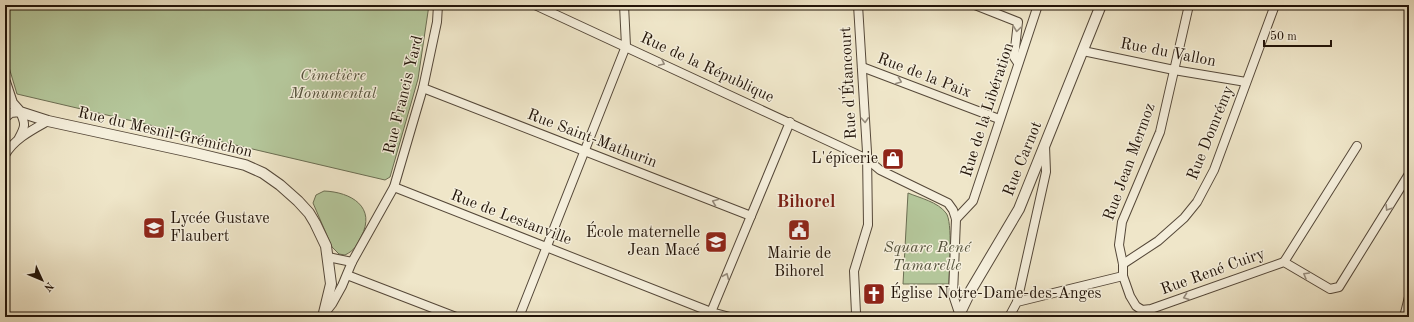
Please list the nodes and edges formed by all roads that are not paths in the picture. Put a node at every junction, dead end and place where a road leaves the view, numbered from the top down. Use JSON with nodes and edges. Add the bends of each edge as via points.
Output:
{"nodes":[{"id":1,"x":438,"y":5,"type":"edge"},
{"id":2,"x":535,"y":5,"type":"edge"},
{"id":3,"x":624,"y":5,"type":"edge"},
{"id":4,"x":858,"y":5,"type":"edge"},
{"id":5,"x":975,"y":5,"type":"edge"},
{"id":6,"x":1038,"y":5,"type":"edge"},
{"id":7,"x":1101,"y":5,"type":"edge"},
{"id":8,"x":1189,"y":5,"type":"edge"},
{"id":9,"x":1275,"y":5,"type":"edge"},
{"id":10,"x":626,"y":46,"type":"junction"},
{"id":11,"x":1083,"y":51,"type":"junction"},
{"id":12,"x":1018,"y":63,"type":"junction"},
{"id":13,"x":862,"y":67,"type":"junction"},
{"id":14,"x":1174,"y":70,"type":"junction"},
{"id":15,"x":5,"y":82,"type":"edge"},
{"id":16,"x":1246,"y":82,"type":"junction"},
{"id":17,"x":423,"y":88,"type":"junction"},
{"id":18,"x":20,"y":112,"type":"junction"},
{"id":19,"x":5,"y":118,"type":"edge"},
{"id":20,"x":999,"y":119,"type":"junction"},
{"id":21,"x":48,"y":121,"type":"junction"},
{"id":22,"x":790,"y":122,"type":"junction"},
{"id":23,"x":18,"y":140,"type":"junction"},
{"id":24,"x":1045,"y":146,"type":"junction"},
{"id":25,"x":1357,"y":146,"type":"dead end"},
{"id":26,"x":585,"y":151,"type":"junction"},
{"id":27,"x":5,"y":155,"type":"edge"},
{"id":28,"x":867,"y":159,"type":"junction"},
{"id":29,"x":1409,"y":174,"type":"edge"},
{"id":30,"x":393,"y":189,"type":"junction"},
{"id":31,"x":751,"y":216,"type":"junction"},
{"id":32,"x":956,"y":219,"type":"junction"},
{"id":33,"x":547,"y":247,"type":"junction"},
{"id":34,"x":328,"y":257,"type":"junction"},
{"id":35,"x":352,"y":262,"type":"junction"},
{"id":36,"x":1284,"y":262,"type":"junction"},
{"id":37,"x":1122,"y":264,"type":"junction"},
{"id":38,"x":1123,"y":276,"type":"junction"},
{"id":39,"x":346,"y":277,"type":"junction"},
{"id":40,"x":330,"y":282,"type":"junction"},
{"id":41,"x":1409,"y":297,"type":"edge"},
{"id":42,"x":1017,"y":302,"type":"junction"},
{"id":43,"x":324,"y":315,"type":"edge"},
{"id":44,"x":710,"y":315,"type":"edge"},
{"id":45,"x":958,"y":315,"type":"edge"},
{"id":46,"x":456,"y":317,"type":"edge"},
{"id":47,"x":519,"y":317,"type":"edge"},
{"id":48,"x":730,"y":317,"type":"edge"},
{"id":49,"x":855,"y":317,"type":"edge"},
{"id":50,"x":1009,"y":317,"type":"edge"},
{"id":51,"x":1404,"y":317,"type":"edge"}],
"edges":[{"from":1,"to":17,"type":"street","name":"Rue Francis Yard","via":[[437,22]]},
{"from":2,"to":10,"type":"street","name":"Rue de la République"},
{"from":3,"to":10,"type":"street"},
{"from":4,"to":13,"type":"street","name":"Rue d'Étancourt"},
{"from":5,"to":12,"type":"street","one_way":true,"via":[[1018,22],[1014,57]]},
{"from":6,"to":12,"type":"street","name":"Rue de la Libération"},
{"from":7,"to":11,"type":"street","name":"Rue Carnot"},
{"from":8,"to":14,"type":"street","name":"Rue Jean Mermoz"},
{"from":9,"to":16,"type":"street","name":"Rue Domrémy"},
{"from":10,"to":22,"type":"street","name":"Rue de la République","one_way":true},
{"from":10,"to":26,"type":"street"},
{"from":11,"to":14,"type":"street","name":"Rue du Vallon"},
{"from":11,"to":24,"type":"street","name":"Rue Carnot"},
{"from":12,"to":20,"type":"street","name":"Rue de la Libération"},
{"from":13,"to":20,"type":"street","name":"Rue de la Paix","one_way":true},
{"from":13,"to":28,"type":"street","name":"Rue d'Étancourt","one_way":true},
{"from":14,"to":16,"type":"street","name":"Rue du Vallon"},
{"from":14,"to":37,"type":"street","name":"Rue Jean Mermoz","via":[[1160,132],[1122,222],[1119,246]]},
{"from":15,"to":18,"type":"street","via":[[12,103]]},
{"from":16,"to":37,"type":"street","name":"Rue Domrémy","via":[[1214,170],[1197,202],[1184,218],[1158,241]]},
{"from":17,"to":26,"type":"street","name":"Rue Saint-Mathurin"},
{"from":17,"to":30,"type":"street","name":"Rue Francis Yard"},
{"from":18,"to":19,"type":"street","via":[[11,113]]},
{"from":18,"to":21,"type":"street","name":"Rue du Mesnil-Grémichon"},
{"from":18,"to":23,"type":"street","via":[[25,127]]},
{"from":20,"to":32,"type":"street","name":"Rue de la Libération","via":[[973,201]]},
{"from":21,"to":23,"type":"street"},
{"from":21,"to":34,"type":"street","name":"Rue du Mesnil-Grémichon","via":[[245,165],[263,173],[290,193],[309,213],[326,246]]},
{"from":22,"to":28,"type":"street","name":"Rue de la République"},
{"from":22,"to":31,"type":"street"},
{"from":23,"to":27,"type":"street"},
{"from":24,"to":42,"type":"street","via":[[1046,172]]},
{"from":24,"to":45,"type":"street","name":"Rue Carnot","via":[[1019,209]]},
{"from":25,"to":36,"type":"street"},
{"from":31,"to":26,"type":"street","name":"Rue Saint-Mathurin","one_way":true},
{"from":26,"to":33,"type":"street"},
{"from":28,"to":32,"type":"street","name":"Rue de la République","via":[[880,170],[948,203]]},
{"from":28,"to":49,"type":"street","name":"Rue d'Étancourt","via":[[868,226],[854,271]]},
{"from":29,"to":36,"type":"street","name":"Rue René Cuiry","one_way":true,"via":[[1339,287],[1330,289]]},
{"from":30,"to":33,"type":"street","name":"Rue de Lestanville"},
{"from":30,"to":35,"type":"street","name":"Rue Francis Yard"},
{"from":44,"to":31,"type":"street","one_way":true},
{"from":32,"to":45,"type":"street","via":[[953,295]]},
{"from":33,"to":44,"type":"street","name":"Rue de Lestanville"},
{"from":33,"to":47,"type":"street"},
{"from":34,"to":35,"type":"street"},
{"from":34,"to":40,"type":"street","name":"Rue du Mesnil-Grémichon"},
{"from":35,"to":39,"type":"street","name":"Rue Francis Yard"},
{"from":36,"to":38,"type":"street","name":"Rue René Cuiry","one_way":true,"via":[[1142,310],[1130,296]]},
{"from":37,"to":38,"type":"street","name":"Rue Jean Mermoz"},
{"from":38,"to":42,"type":"street"},
{"from":39,"to":40,"type":"street"},
{"from":39,"to":43,"type":"street","name":"Rue Francis Yard"},
{"from":39,"to":46,"type":"street"},
{"from":40,"to":43,"type":"street","name":"Rue du Mesnil-Grémichon"},
{"from":41,"to":51,"type":"street"},
{"from":42,"to":50,"type":"street"},
{"from":44,"to":48,"type":"street","name":"Rue de Lestanville"}]}
